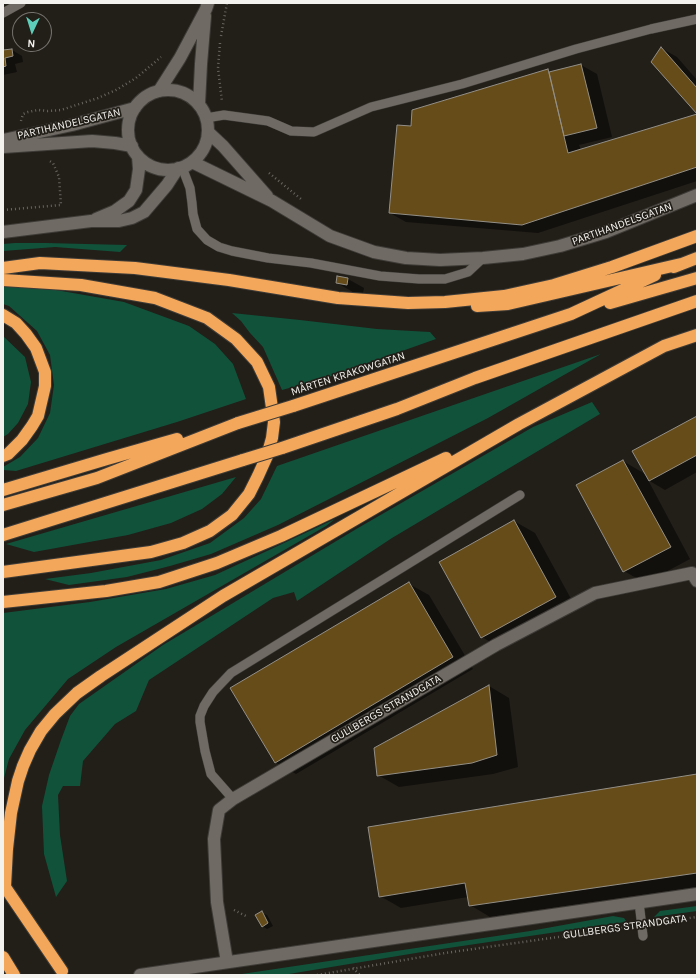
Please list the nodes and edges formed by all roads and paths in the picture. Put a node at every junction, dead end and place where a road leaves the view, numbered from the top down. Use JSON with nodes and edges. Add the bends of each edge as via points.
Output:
{"nodes":[{"id":1,"x":21,"y":3,"type":"edge"},
{"id":2,"x":227,"y":3,"type":"edge"},
{"id":3,"x":207,"y":6,"type":"edge"},
{"id":4,"x":3,"y":13,"type":"edge"},
{"id":5,"x":697,"y":19,"type":"edge"},
{"id":6,"x":165,"y":54,"type":"dead end"},
{"id":7,"x":159,"y":91,"type":"junction"},
{"id":8,"x":199,"y":104,"type":"junction"},
{"id":9,"x":135,"y":108,"type":"junction"},
{"id":10,"x":224,"y":115,"type":"junction"},
{"id":11,"x":206,"y":118,"type":"junction"},
{"id":12,"x":208,"y":132,"type":"junction"},
{"id":13,"x":22,"y":136,"type":"junction"},
{"id":14,"x":3,"y":140,"type":"edge"},
{"id":15,"x":3,"y":147,"type":"edge"},
{"id":16,"x":135,"y":151,"type":"junction"},
{"id":17,"x":43,"y":157,"type":"dead end"},
{"id":18,"x":184,"y":166,"type":"junction"},
{"id":19,"x":268,"y":172,"type":"dead end"},
{"id":20,"x":697,"y":195,"type":"edge"},
{"id":21,"x":272,"y":201,"type":"junction"},
{"id":22,"x":307,"y":202,"type":"dead end"},
{"id":23,"x":3,"y":210,"type":"edge"},
{"id":24,"x":91,"y":221,"type":"junction"},
{"id":25,"x":3,"y":232,"type":"edge"},
{"id":26,"x":697,"y":236,"type":"edge"},
{"id":27,"x":483,"y":258,"type":"junction"},
{"id":28,"x":697,"y":258,"type":"edge"},
{"id":29,"x":681,"y":264,"type":"junction"},
{"id":30,"x":3,"y":268,"type":"edge"},
{"id":31,"x":697,"y":278,"type":"edge"},
{"id":32,"x":3,"y":280,"type":"edge"},
{"id":33,"x":228,"y":280,"type":"junction"},
{"id":34,"x":697,"y":301,"type":"edge"},
{"id":35,"x":571,"y":314,"type":"junction"},
{"id":36,"x":3,"y":315,"type":"edge"},
{"id":37,"x":697,"y":335,"type":"edge"},
{"id":38,"x":238,"y":423,"type":"junction"},
{"id":39,"x":519,"y":424,"type":"junction"},
{"id":40,"x":3,"y":456,"type":"edge"},
{"id":41,"x":3,"y":490,"type":"edge"},
{"id":42,"x":520,"y":495,"type":"dead end"},
{"id":43,"x":3,"y":505,"type":"edge"},
{"id":44,"x":3,"y":535,"type":"edge"},
{"id":45,"x":3,"y":572,"type":"edge"},
{"id":46,"x":697,"y":581,"type":"edge"},
{"id":47,"x":3,"y":602,"type":"edge"},
{"id":48,"x":233,"y":799,"type":"junction"},
{"id":49,"x":4,"y":886,"type":"edge"},
{"id":50,"x":697,"y":894,"type":"edge"},
{"id":51,"x":639,"y":902,"type":"junction"},
{"id":52,"x":697,"y":917,"type":"edge"},
{"id":53,"x":642,"y":925,"type":"junction"},
{"id":54,"x":643,"y":936,"type":"dead end"},
{"id":55,"x":3,"y":957,"type":"edge"},
{"id":56,"x":227,"y":962,"type":"junction"},
{"id":57,"x":353,"y":968,"type":"junction"},
{"id":58,"x":62,"y":971,"type":"dead end"},
{"id":59,"x":14,"y":975,"type":"edge"},
{"id":60,"x":140,"y":975,"type":"edge"},
{"id":61,"x":317,"y":975,"type":"edge"},
{"id":62,"x":360,"y":975,"type":"edge"}],
"edges":[{"from":1,"to":4,"type":"lane"},
{"from":2,"to":10,"type":"path","via":[[218,68]]},
{"from":3,"to":7,"type":"street","via":[[180,58]]},
{"from":3,"to":8,"type":"street","via":[[200,64]]},
{"from":5,"to":10,"type":"lane","via":[[576,49],[462,84],[372,107],[314,132],[291,131],[268,121]]},
{"from":6,"to":13,"type":"path","via":[[136,78],[98,98],[61,110],[38,110],[23,114],[20,122]]},
{"from":7,"to":8,"type":"street","via":[[181,92]]},
{"from":7,"to":9,"type":"street","name":"PARTIHANDELSGATAN","via":[[146,97]]},
{"from":8,"to":11,"type":"street"},
{"from":9,"to":13,"type":"street","name":"PARTIHANDELSGATAN"},
{"from":9,"to":16,"type":"street","name":"PARTIHANDELSGATAN","via":[[128,127]]},
{"from":10,"to":11,"type":"lane"},
{"from":11,"to":12,"type":"street"},
{"from":12,"to":18,"type":"street","via":[[203,149],[196,158]]},
{"from":12,"to":21,"type":"street","name":"PARTIHANDELSGATAN"},
{"from":13,"to":14,"type":"street","name":"PARTIHANDELSGATAN"},
{"from":15,"to":16,"type":"street","name":"PARTIHANDELSGATAN","via":[[92,141],[115,143]]},
{"from":16,"to":18,"type":"street","name":"PARTIHANDELSGATAN","via":[[147,163],[157,168]]},
{"from":16,"to":24,"type":"street","via":[[139,174],[136,190],[129,201],[115,211]]},
{"from":17,"to":23,"type":"path","via":[[54,163],[59,177],[60,205]]},
{"from":18,"to":21,"type":"street","name":"PARTIHANDELSGATAN"},
{"from":18,"to":24,"type":"street","via":[[144,212],[118,221]]},
{"from":18,"to":27,"type":"lane","via":[[197,229],[207,240],[232,251],[380,276],[419,279],[445,279],[468,272]]},
{"from":19,"to":22,"type":"path"},
{"from":20,"to":27,"type":"street","name":"PARTIHANDELSGATAN","via":[[606,232],[560,246],[523,254]]},
{"from":21,"to":27,"type":"street","name":"PARTIHANDELSGATAN","via":[[330,236],[374,252],[406,258],[440,260]]},
{"from":24,"to":25,"type":"street"},
{"from":26,"to":33,"type":"highway","via":[[554,285],[504,296],[452,301],[408,303],[345,298]]},
{"from":28,"to":29,"type":"highway","name":"MÅRTEN KRAKOWGATAN"},
{"from":29,"to":33,"type":"highway","via":[[508,304],[414,309],[349,304]]},
{"from":29,"to":35,"type":"highway","name":"MÅRTEN KRAKOWGATAN"},
{"from":30,"to":33,"type":"highway","via":[[48,263],[135,268]]},
{"from":31,"to":35,"type":"highway"},
{"from":32,"to":45,"type":"highway","via":[[81,285],[155,298],[207,318],[236,339],[258,362],[269,387],[274,422],[267,456],[249,494],[232,515],[210,531],[183,543],[151,552]]},
{"from":34,"to":44,"type":"highway","bridge":true,"via":[[282,448]]},
{"from":35,"to":38,"type":"highway","name":"MÅRTEN KRAKOWGATAN","bridge":true},
{"from":36,"to":40,"type":"highway","via":[[16,323],[26,334],[36,348],[45,372],[45,386],[38,416],[22,440]]},
{"from":37,"to":39,"type":"highway","via":[[664,346]]},
{"from":38,"to":41,"type":"highway"},
{"from":38,"to":43,"type":"highway","name":"MÅRTEN KRAKOWGATAN","via":[[97,478]]},
{"from":39,"to":47,"type":"highway","via":[[281,536],[217,563],[159,582],[106,591]]},
{"from":39,"to":49,"type":"highway","via":[[224,596],[77,693],[41,731],[23,766],[11,813]]},
{"from":42,"to":48,"type":"lane","via":[[231,673],[213,692],[200,716],[205,751],[211,774]]},
{"from":46,"to":48,"type":"street","name":"GULLBERGS STRANDGATA","via":[[692,573],[595,593],[496,645]]},
{"from":48,"to":56,"type":"street","name":"GULLBERGS STRANDGATA","via":[[219,810],[214,839],[217,902]]},
{"from":49,"to":58,"type":"highway"},
{"from":50,"to":51,"type":"street","name":"GULLBERGS STRANDGATA"},
{"from":51,"to":53,"type":"lane"},
{"from":51,"to":56,"type":"street","name":"GULLBERGS STRANDGATA"},
{"from":52,"to":53,"type":"path","name":"GULLBERGS STRANDGATA"},
{"from":53,"to":54,"type":"lane"},
{"from":53,"to":57,"type":"path","name":"GULLBERGS STRANDGATA"},
{"from":55,"to":59,"type":"highway"},
{"from":56,"to":60,"type":"street","name":"GULLBERGS STRANDGATA"},
{"from":57,"to":61,"type":"path","name":"GULLBERGS STRANDGATA"},
{"from":57,"to":62,"type":"path"}]}
